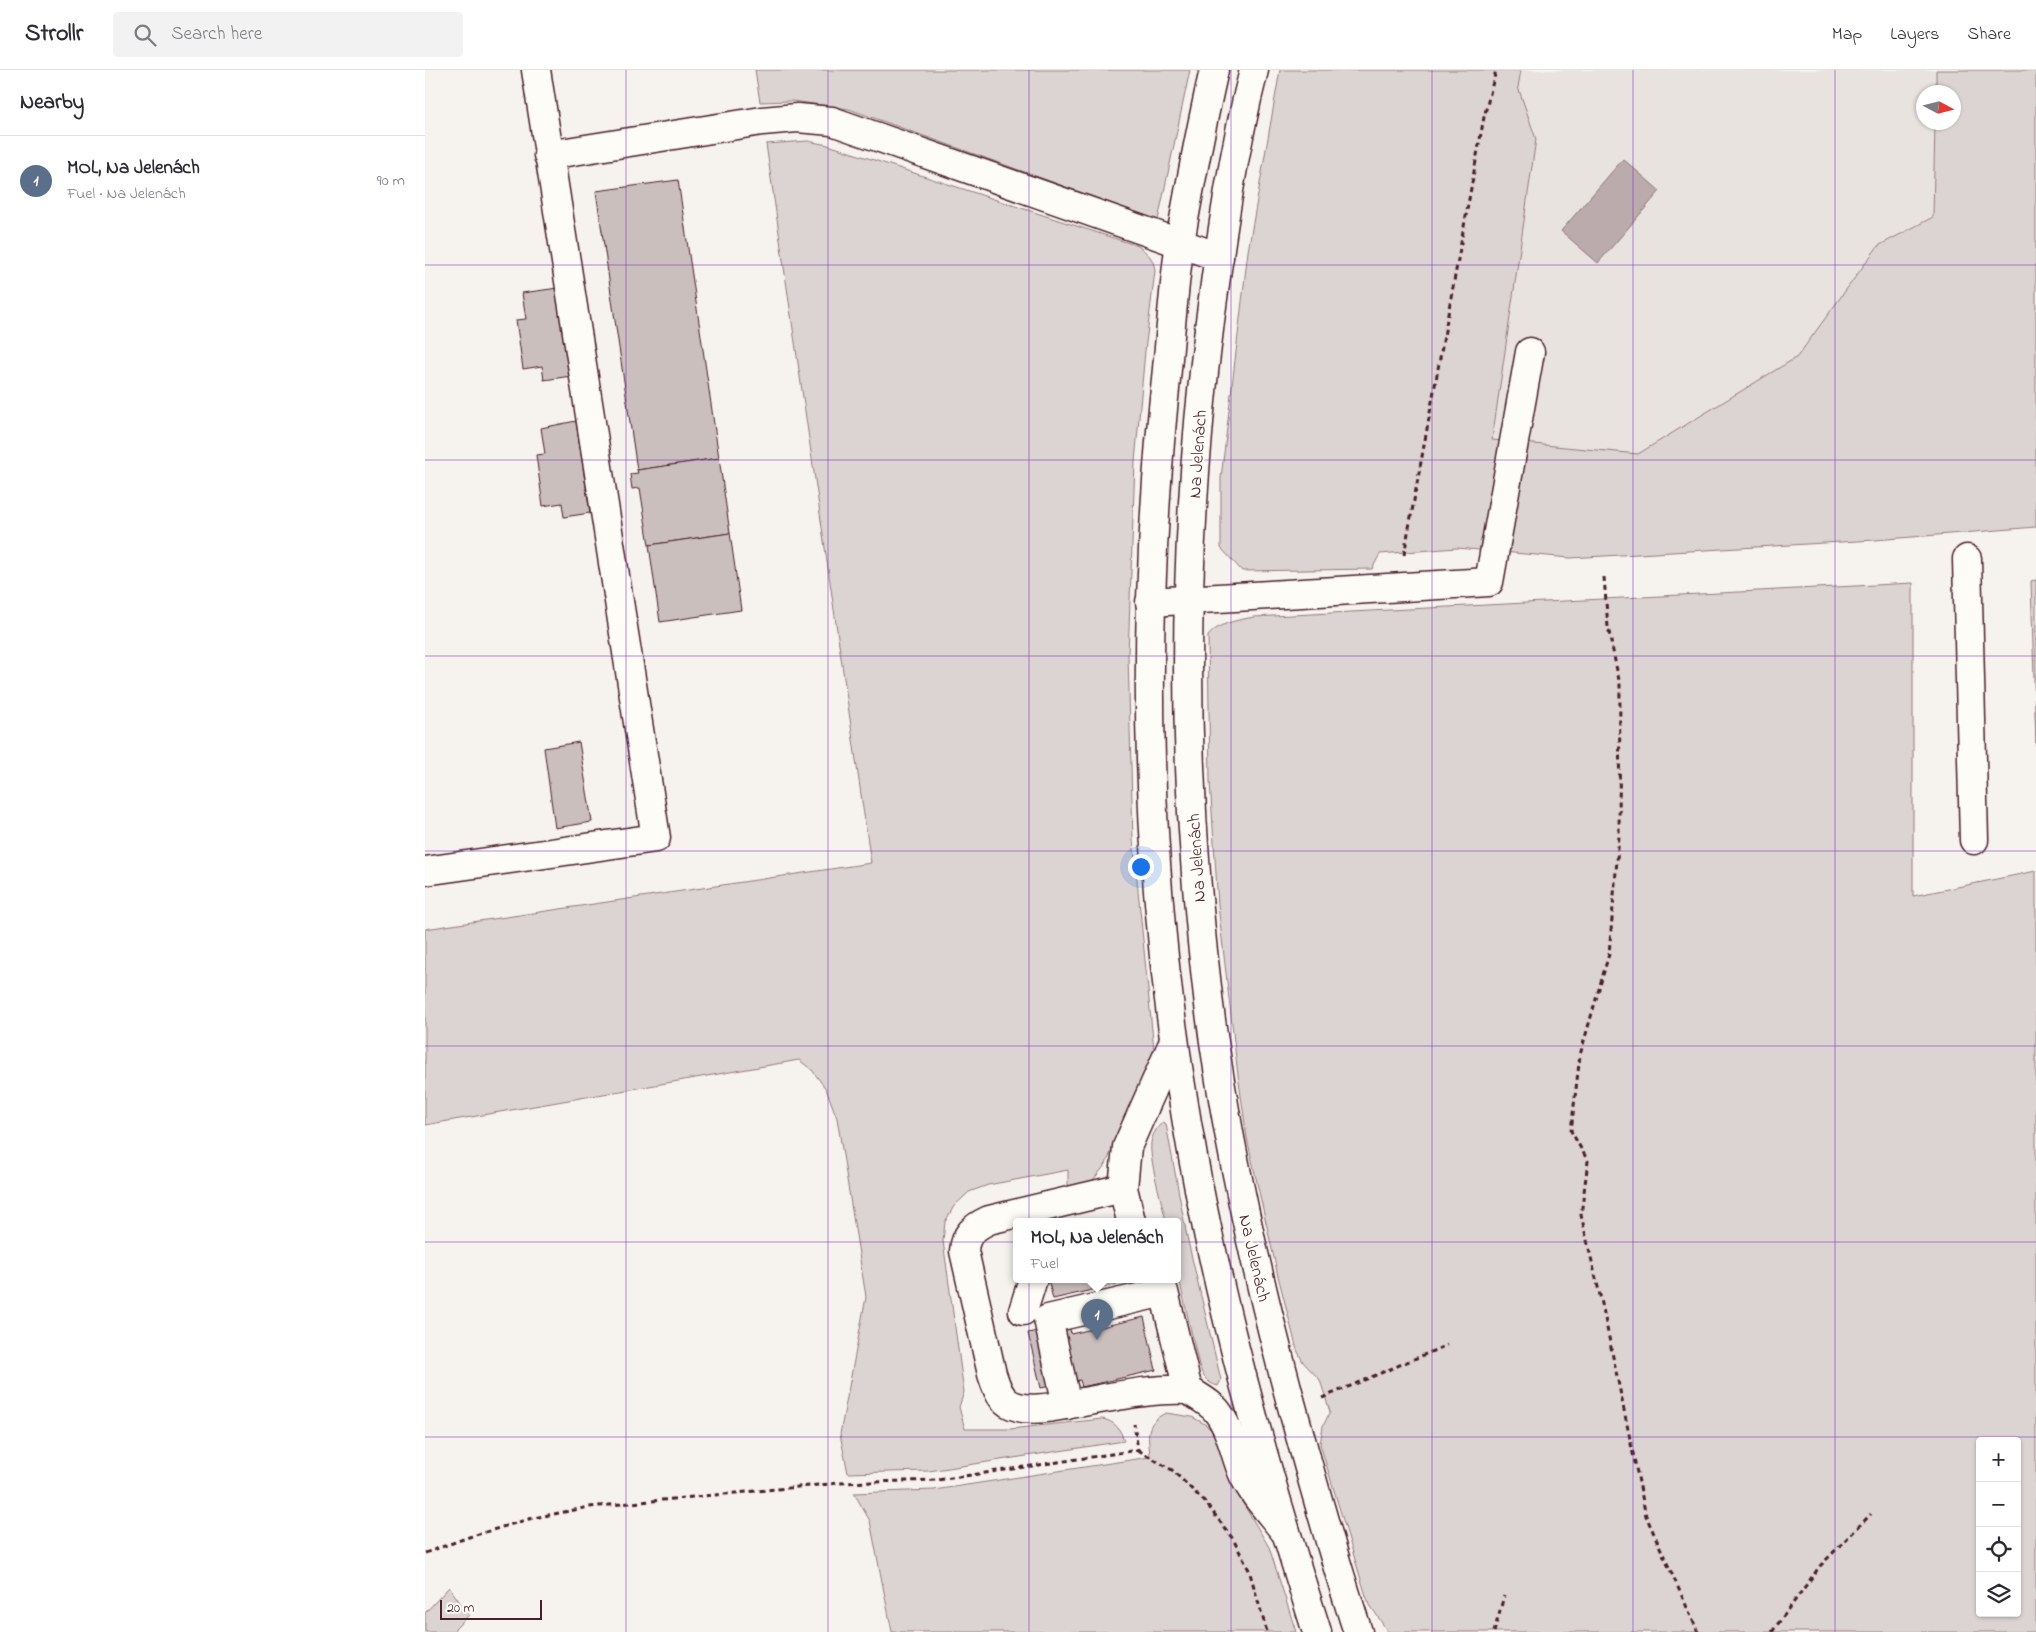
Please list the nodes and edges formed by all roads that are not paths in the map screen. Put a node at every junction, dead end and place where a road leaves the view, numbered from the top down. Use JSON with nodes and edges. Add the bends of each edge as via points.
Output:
{"nodes":[{"id":1,"x":536,"y":70,"type":"edge"},
{"id":2,"x":1214,"y":70,"type":"edge"},
{"id":3,"x":1254,"y":70,"type":"edge"},
{"id":4,"x":549,"y":155,"type":"junction"},
{"id":5,"x":1180,"y":244,"type":"junction"},
{"id":6,"x":1219,"y":257,"type":"junction"},
{"id":7,"x":1530,"y":352,"type":"dead end"},
{"id":8,"x":1967,"y":559,"type":"dead end"},
{"id":9,"x":1189,"y":600,"type":"junction"},
{"id":10,"x":1150,"y":602,"type":"junction"},
{"id":11,"x":1973,"y":840,"type":"dead end"},
{"id":12,"x":425,"y":871,"type":"edge"},
{"id":13,"x":1174,"y":1042,"type":"junction"},
{"id":14,"x":1123,"y":1188,"type":"junction"},
{"id":15,"x":1042,"y":1214,"type":"edge"},
{"id":16,"x":1130,"y":1218,"type":"edge"},
{"id":17,"x":1032,"y":1283,"type":"edge"},
{"id":18,"x":1147,"y":1287,"type":"edge"},
{"id":19,"x":1023,"y":1311,"type":"dead end"},
{"id":20,"x":1188,"y":1390,"type":"junction"},
{"id":21,"x":1067,"y":1405,"type":"junction"},
{"id":22,"x":1286,"y":1534,"type":"junction"},
{"id":23,"x":1356,"y":1626,"type":"edge"},
{"id":24,"x":1317,"y":1632,"type":"edge"}],
"edges":[{"from":1,"to":4,"type":"main road"},
{"from":2,"to":5,"type":"main road"},
{"from":3,"to":6,"type":"main road","name":"Na Jelenách"},
{"from":4,"to":5,"type":"main road","via":[[762,121],[797,118],[832,121]]},
{"from":4,"to":12,"type":"main road","via":[[656,838]]},
{"from":5,"to":6,"type":"main road"},
{"from":5,"to":10,"type":"main road","via":[[1157,455]]},
{"from":6,"to":9,"type":"main road","name":"Na Jelenách","via":[[1195,463]]},
{"from":7,"to":9,"type":"main road","via":[[1489,582]]},
{"from":8,"to":11,"type":"main road"},
{"from":9,"to":10,"type":"main road"},
{"from":9,"to":23,"type":"main road","name":"Na Jelenách","via":[[1188,698],[1194,840],[1209,1004],[1235,1171],[1266,1309],[1314,1488]]},
{"from":10,"to":13,"type":"main road","via":[[1150,742],[1155,840]]},
{"from":13,"to":14,"type":"main road","via":[[1127,1147]]},
{"from":13,"to":22,"type":"main road","via":[[1187,1124],[1225,1310]]},
{"from":14,"to":15,"type":"main road"},
{"from":14,"to":16,"type":"main road"},
{"from":15,"to":21,"type":"main road","via":[[989,1220],[970,1232],[964,1251],[992,1374],[1000,1394],[1011,1405],[1023,1408]]},
{"from":17,"to":19,"type":"main road"},
{"from":18,"to":20,"type":"main road","via":[[1163,1292]]},
{"from":18,"to":21,"type":"main road","via":[[1048,1319]]},
{"from":20,"to":21,"type":"main road","via":[[1157,1390]]},
{"from":20,"to":22,"type":"main road","via":[[1222,1418],[1243,1475]]},
{"from":22,"to":24,"type":"main road"}]}
